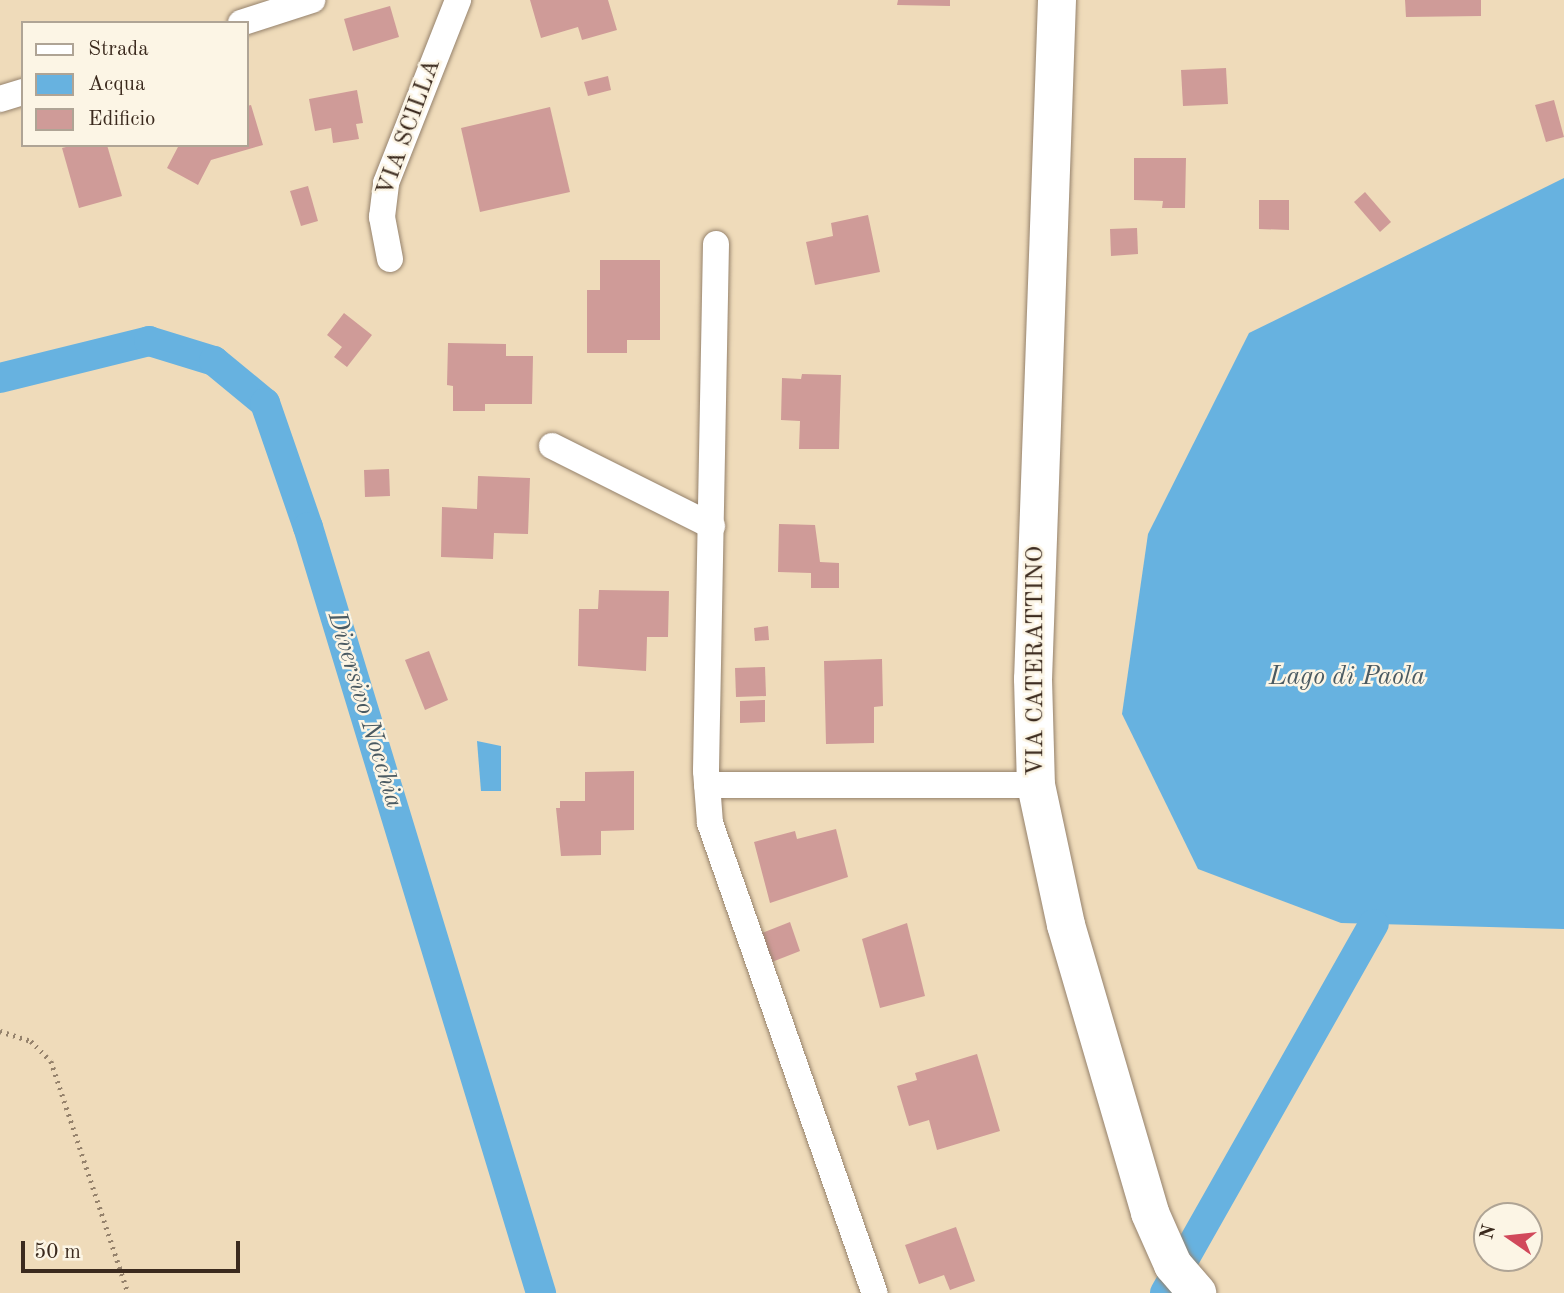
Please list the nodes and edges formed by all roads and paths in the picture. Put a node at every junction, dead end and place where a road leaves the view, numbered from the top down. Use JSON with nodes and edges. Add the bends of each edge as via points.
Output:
{"nodes":[{"id":1,"x":312,"y":0,"type":"edge"},
{"id":2,"x":458,"y":0,"type":"edge"},
{"id":3,"x":1057,"y":0,"type":"edge"},
{"id":4,"x":247,"y":21,"type":"edge"},
{"id":5,"x":21,"y":93,"type":"edge"},
{"id":6,"x":0,"y":99,"type":"edge"},
{"id":7,"x":716,"y":244,"type":"dead end"},
{"id":8,"x":390,"y":259,"type":"dead end"},
{"id":9,"x":552,"y":446,"type":"dead end"},
{"id":10,"x":712,"y":526,"type":"junction"},
{"id":11,"x":706,"y":785,"type":"junction"},
{"id":12,"x":1036,"y":785,"type":"junction"},
{"id":13,"x":0,"y":1031,"type":"edge"},
{"id":14,"x":1193,"y":1290,"type":"edge"},
{"id":15,"x":128,"y":1293,"type":"edge"},
{"id":16,"x":875,"y":1293,"type":"edge"}],
"edges":[{"from":1,"to":4,"type":"street"},
{"from":2,"to":8,"type":"street","name":"VIA SCILLA","via":[[386,183],[382,217]]},
{"from":3,"to":12,"type":"street","name":"VIA CATERATTINO","via":[[1033,679]]},
{"from":5,"to":6,"type":"street"},
{"from":7,"to":10,"type":"street"},
{"from":9,"to":10,"type":"street"},
{"from":10,"to":11,"type":"street"},
{"from":11,"to":12,"type":"street"},
{"from":11,"to":16,"type":"street","via":[[716,849]]},
{"from":12,"to":14,"type":"street","name":"VIA CATERATTINO","via":[[1066,925],[1159,1238]]},
{"from":13,"to":15,"type":"path","via":[[31,1041],[51,1061]]}]}
